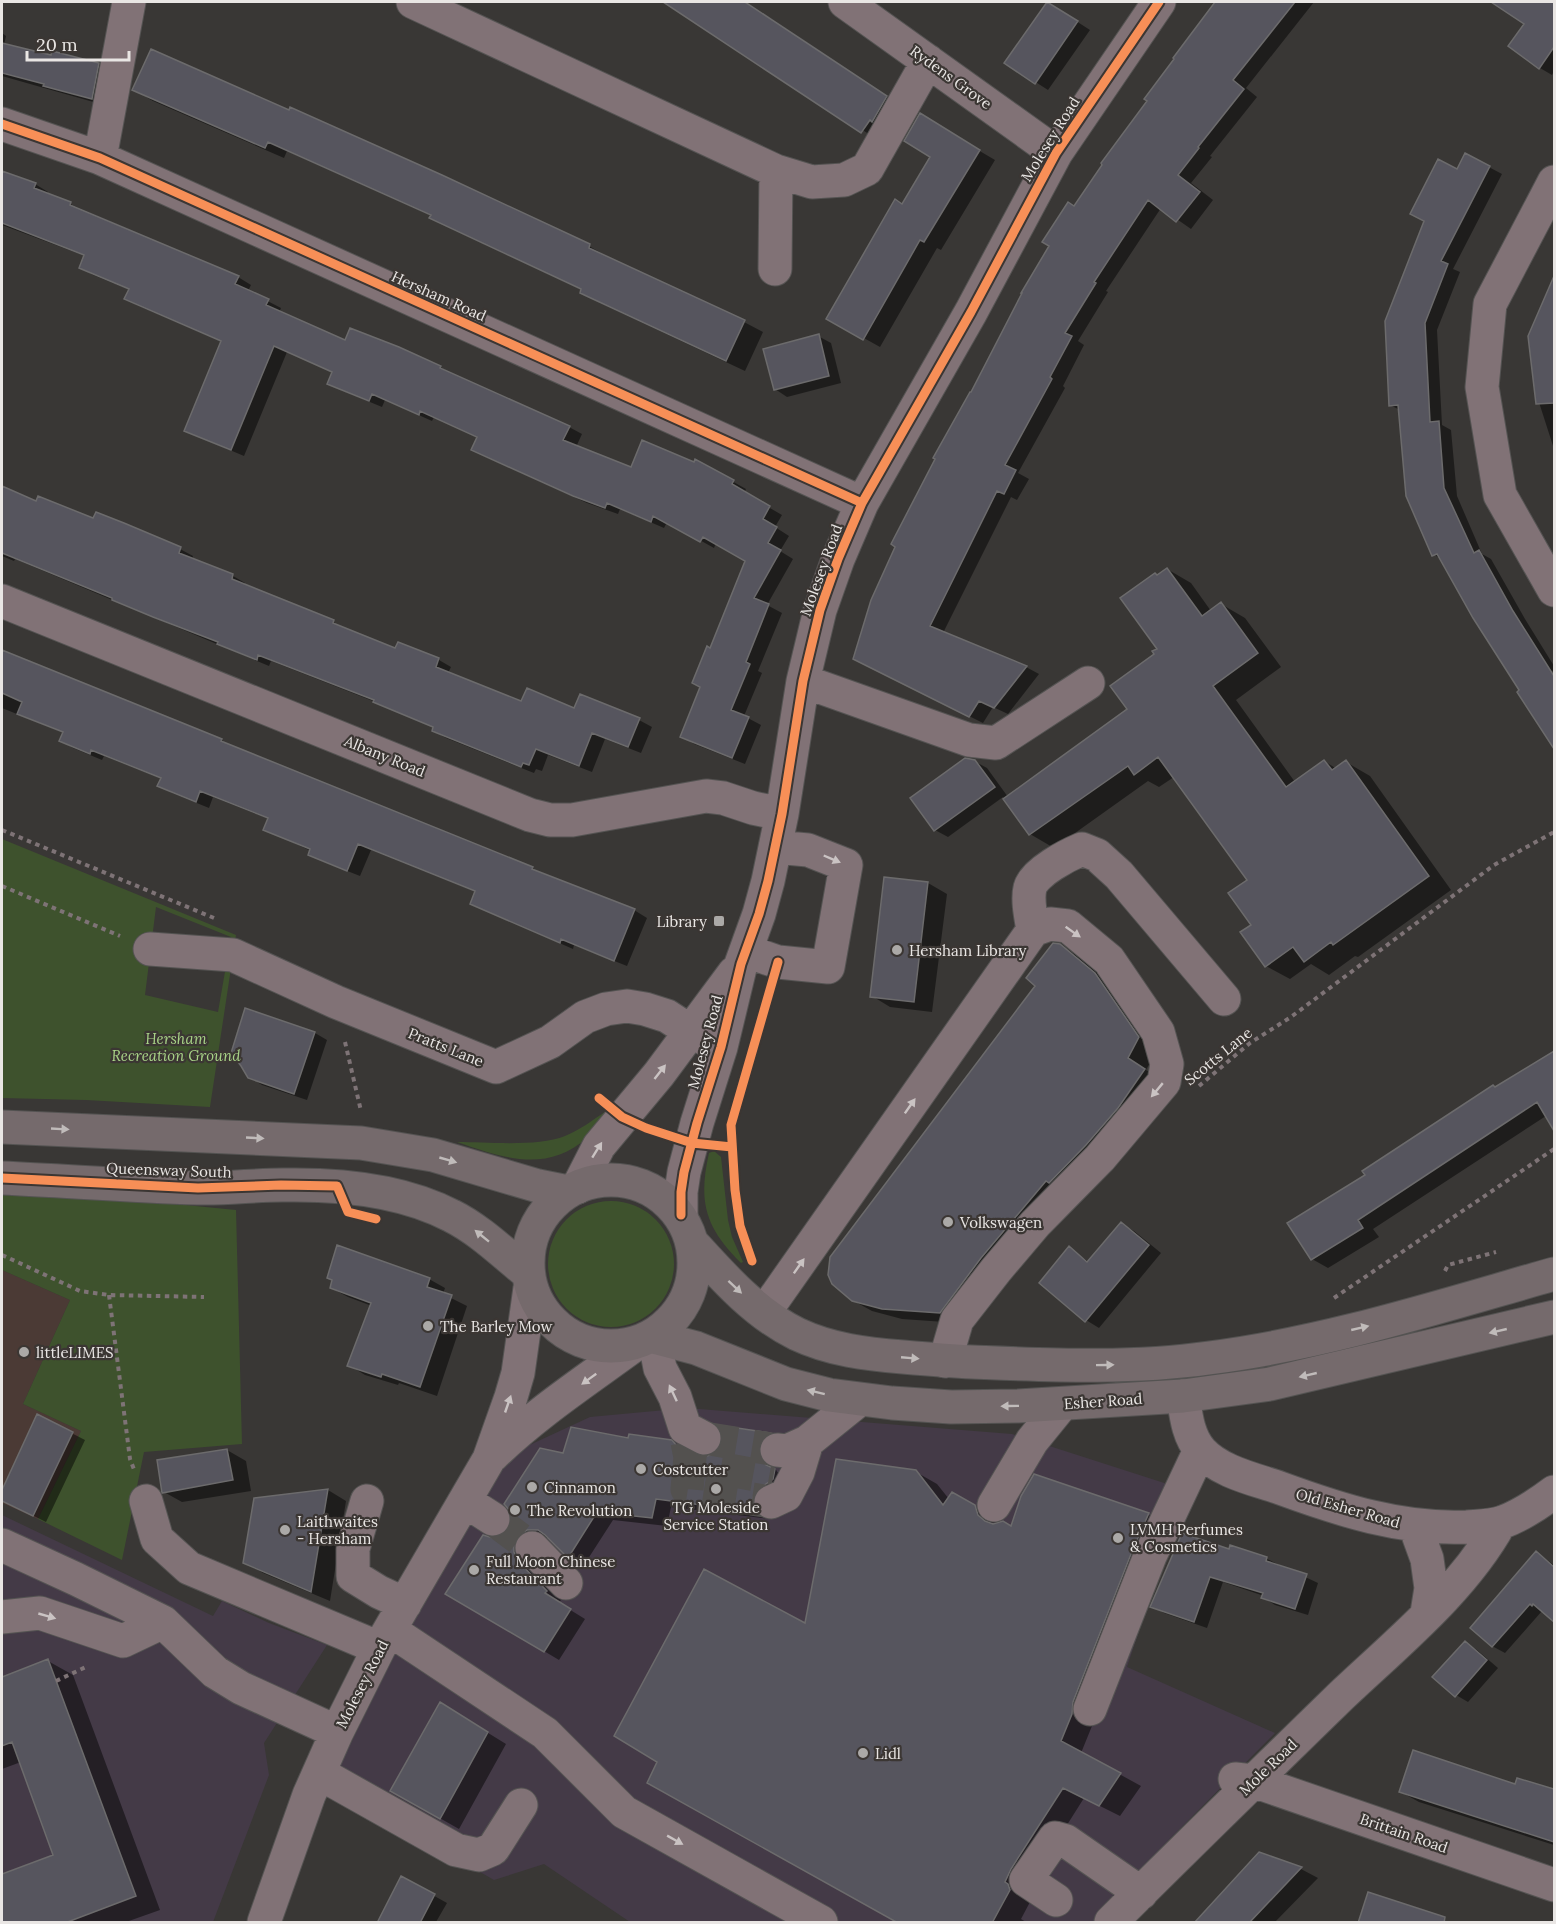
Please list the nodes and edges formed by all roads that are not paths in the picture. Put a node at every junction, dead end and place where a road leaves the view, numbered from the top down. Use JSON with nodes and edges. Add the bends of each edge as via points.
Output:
{"nodes":[{"id":1,"x":129,"y":2,"type":"edge"},
{"id":2,"x":413,"y":2,"type":"edge"},
{"id":3,"x":845,"y":2,"type":"edge"},
{"id":4,"x":1159,"y":2,"type":"edge"},
{"id":5,"x":928,"y":61,"type":"junction"},
{"id":6,"x":2,"y":124,"type":"edge"},
{"id":7,"x":1056,"y":153,"type":"junction"},
{"id":8,"x":100,"y":158,"type":"junction"},
{"id":9,"x":776,"y":171,"type":"junction"},
{"id":10,"x":1554,"y":182,"type":"edge"},
{"id":11,"x":775,"y":269,"type":"dead end"},
{"id":12,"x":862,"y":503,"type":"junction"},
{"id":13,"x":1554,"y":590,"type":"edge"},
{"id":14,"x":2,"y":602,"type":"edge"},
{"id":15,"x":803,"y":681,"type":"junction"},
{"id":16,"x":1088,"y":683,"type":"dead end"},
{"id":17,"x":782,"y":814,"type":"junction"},
{"id":18,"x":775,"y":847,"type":"junction"},
{"id":19,"x":1033,"y":930,"type":"junction"},
{"id":20,"x":150,"y":949,"type":"road end"},
{"id":21,"x":743,"y":958,"type":"junction"},
{"id":22,"x":1224,"y":999,"type":"dead end"},
{"id":23,"x":690,"y":1031,"type":"junction"},
{"id":24,"x":721,"y":1047,"type":"junction"},
{"id":25,"x":2,"y":1127,"type":"edge"},
{"id":26,"x":2,"y":1178,"type":"edge"},
{"id":27,"x":573,"y":1189,"type":"junction"},
{"id":28,"x":681,"y":1215,"type":"junction"},
{"id":29,"x":694,"y":1245,"type":"junction"},
{"id":30,"x":1554,"y":1274,"type":"edge"},
{"id":31,"x":529,"y":1281,"type":"junction"},
{"id":32,"x":764,"y":1313,"type":"junction"},
{"id":33,"x":1554,"y":1317,"type":"edge"},
{"id":34,"x":645,"y":1340,"type":"junction"},
{"id":35,"x":945,"y":1361,"type":"junction"},
{"id":36,"x":1183,"y":1396,"type":"junction"},
{"id":37,"x":859,"y":1400,"type":"junction"},
{"id":38,"x":1062,"y":1404,"type":"junction"},
{"id":39,"x":692,"y":1436,"type":"tunnel mouth"},
{"id":40,"x":1200,"y":1450,"type":"junction"},
{"id":41,"x":489,"y":1459,"type":"junction"},
{"id":42,"x":782,"y":1468,"type":"dead end"},
{"id":43,"x":1554,"y":1492,"type":"edge"},
{"id":44,"x":146,"y":1501,"type":"road end"},
{"id":45,"x":368,"y":1501,"type":"dead end"},
{"id":46,"x":465,"y":1501,"type":"junction"},
{"id":47,"x":994,"y":1505,"type":"dead end"},
{"id":48,"x":493,"y":1519,"type":"tunnel mouth"},
{"id":49,"x":1500,"y":1523,"type":"junction"},
{"id":50,"x":1415,"y":1526,"type":"junction"},
{"id":51,"x":2,"y":1545,"type":"edge"},
{"id":52,"x":531,"y":1548,"type":"tunnel mouth"},
{"id":53,"x":566,"y":1583,"type":"dead end"},
{"id":54,"x":1427,"y":1613,"type":"junction"},
{"id":55,"x":2,"y":1617,"type":"edge"},
{"id":56,"x":163,"y":1622,"type":"junction"},
{"id":57,"x":391,"y":1627,"type":"junction"},
{"id":58,"x":1090,"y":1709,"type":"dead end"},
{"id":59,"x":337,"y":1732,"type":"junction"},
{"id":60,"x":319,"y":1773,"type":"junction"},
{"id":61,"x":1242,"y":1780,"type":"junction"},
{"id":62,"x":520,"y":1805,"type":"dead end"},
{"id":63,"x":1554,"y":1885,"type":"edge"},
{"id":64,"x":1141,"y":1893,"type":"junction"},
{"id":65,"x":1056,"y":1900,"type":"dead end"},
{"id":66,"x":264,"y":1923,"type":"edge"},
{"id":67,"x":821,"y":1923,"type":"edge"},
{"id":68,"x":1111,"y":1923,"type":"edge"}],
"edges":[{"from":1,"to":8,"type":"street"},
{"from":2,"to":9,"type":"street"},
{"from":3,"to":5,"type":"street","name":"Rydens Grove"},
{"from":4,"to":7,"type":"street","name":"Molesey Road"},
{"from":5,"to":7,"type":"street","name":"Rydens Grove"},
{"from":5,"to":9,"type":"street","via":[[867,169],[844,180],[812,182]]},
{"from":6,"to":8,"type":"street","name":"Hersham Road"},
{"from":7,"to":12,"type":"street","name":"Molesey Road"},
{"from":8,"to":12,"type":"street","name":"Hersham Road"},
{"from":9,"to":11,"type":"street"},
{"from":10,"to":13,"type":"street","via":[[1490,304],[1482,387],[1500,495]]},
{"from":12,"to":15,"type":"street","name":"Molesey Road","via":[[820,610]]},
{"from":14,"to":17,"type":"street","name":"Albany Road","via":[[530,815],[572,820],[706,796]]},
{"from":15,"to":16,"type":"street","via":[[969,740],[996,743]]},
{"from":15,"to":17,"type":"street","name":"Molesey Road"},
{"from":17,"to":18,"type":"street","name":"Molesey Road"},
{"from":18,"to":21,"type":"street","name":"Molesey Road","via":[[759,914]]},
{"from":18,"to":21,"type":"street","one_way":true,"via":[[808,850],[846,866],[828,967]]},
{"from":19,"to":22,"type":"street","via":[[1030,888],[1037,877],[1082,849],[1097,855],[1119,875]]},
{"from":32,"to":19,"type":"street","one_way":true},
{"from":19,"to":35,"type":"street","one_way":true,"via":[[1050,924],[1068,926],[1109,960],[1158,1032],[1167,1064],[1164,1082],[996,1270],[957,1320]]},
{"from":20,"to":23,"type":"street","name":"Pratts Lane","via":[[234,956],[496,1067],[550,1042],[585,1017],[606,1009],[645,1009],[667,1016]]},
{"from":21,"to":23,"type":"street","name":"Molesey Road"},
{"from":21,"to":24,"type":"street","name":"Molesey Road"},
{"from":23,"to":24,"type":"street","name":"Pratts Lane"},
{"from":27,"to":23,"type":"street","name":"Molesey Road","one_way":true,"via":[[599,1146]]},
{"from":24,"to":28,"type":"street","name":"Molesey Road","via":[[684,1172]]},
{"from":25,"to":27,"type":"main road","one_way":true,"via":[[361,1143],[433,1155],[506,1178]]},
{"from":31,"to":26,"type":"main road","name":"Queensway South","one_way":true,"via":[[472,1228],[453,1216],[379,1192],[337,1186],[198,1188]]},
{"from":27,"to":28,"type":"main road","via":[[595,1183],[629,1185],[665,1201]]},
{"from":27,"to":31,"type":"main road","via":[[553,1201],[537,1223],[528,1256]]},
{"from":28,"to":29,"type":"main road"},
{"from":29,"to":32,"type":"main road","one_way":true},
{"from":29,"to":34,"type":"main road","via":[[694,1267],[685,1302],[675,1316]]},
{"from":35,"to":30,"type":"main road","one_way":true,"via":[[1072,1365],[1208,1359],[1378,1324]]},
{"from":31,"to":34,"type":"main road","via":[[535,1301],[543,1311],[573,1334],[611,1346]]},
{"from":41,"to":31,"type":"street","name":"Molesey Road","one_way":true,"via":[[518,1373]]},
{"from":32,"to":35,"type":"main road","one_way":true,"via":[[796,1334],[829,1347]]},
{"from":33,"to":36,"type":"main road","name":"Esher Road","one_way":true,"via":[[1270,1383]]},
{"from":37,"to":34,"type":"main road","name":"Esher Road","one_way":true,"via":[[786,1384],[696,1348]]},
{"from":39,"to":34,"type":"street","one_way":true},
{"from":34,"to":41,"type":"street","name":"Molesey Road","one_way":true,"via":[[543,1411]]},
{"from":36,"to":38,"type":"main road","name":"Esher Road"},
{"from":36,"to":40,"type":"street","name":"Old Esher Road","via":[[1186,1422]]},
{"from":38,"to":37,"type":"main road","name":"Esher Road","one_way":true,"via":[[951,1407]]},
{"from":37,"to":42,"type":"street"},
{"from":38,"to":47,"type":"street","via":[[1032,1441]]},
{"from":40,"to":50,"type":"street","name":"Old Esher Road","via":[[1225,1468],[1309,1498]]},
{"from":40,"to":58,"type":"street","via":[[1150,1556]]},
{"from":41,"to":46,"type":"street","name":"Molesey Road"},
{"from":43,"to":49,"type":"street","name":"Old Esher Road"},
{"from":44,"to":57,"type":"street","via":[[157,1539],[189,1568]]},
{"from":45,"to":57,"type":"street","via":[[353,1549],[353,1576],[380,1592]]},
{"from":46,"to":48,"type":"street"},
{"from":46,"to":57,"type":"street","name":"Molesey Road"},
{"from":49,"to":50,"type":"street","name":"Old Esher Road"},
{"from":49,"to":54,"type":"street","name":"Mole Road","via":[[1468,1572]]},
{"from":50,"to":54,"type":"street","via":[[1427,1559],[1431,1588]]},
{"from":51,"to":56,"type":"street"},
{"from":52,"to":53,"type":"street"},
{"from":54,"to":61,"type":"street","name":"Mole Road"},
{"from":55,"to":56,"type":"street","one_way":true,"via":[[40,1613],[123,1641]]},
{"from":56,"to":59,"type":"street","via":[[227,1680]]},
{"from":57,"to":59,"type":"street","name":"Molesey Road"},
{"from":57,"to":67,"type":"street","one_way":true,"via":[[545,1733],[624,1812]]},
{"from":59,"to":60,"type":"street","name":"Molesey Road"},
{"from":60,"to":62,"type":"street","via":[[456,1850],[479,1855],[493,1850]]},
{"from":60,"to":66,"type":"street","name":"Molesey Road"},
{"from":61,"to":63,"type":"street","name":"Brittain Road"},
{"from":61,"to":64,"type":"street","name":"Mole Road"},
{"from":64,"to":65,"type":"street","via":[[1066,1841],[1055,1838],[1026,1880]]},
{"from":64,"to":68,"type":"street","name":"Mole Road"}]}
